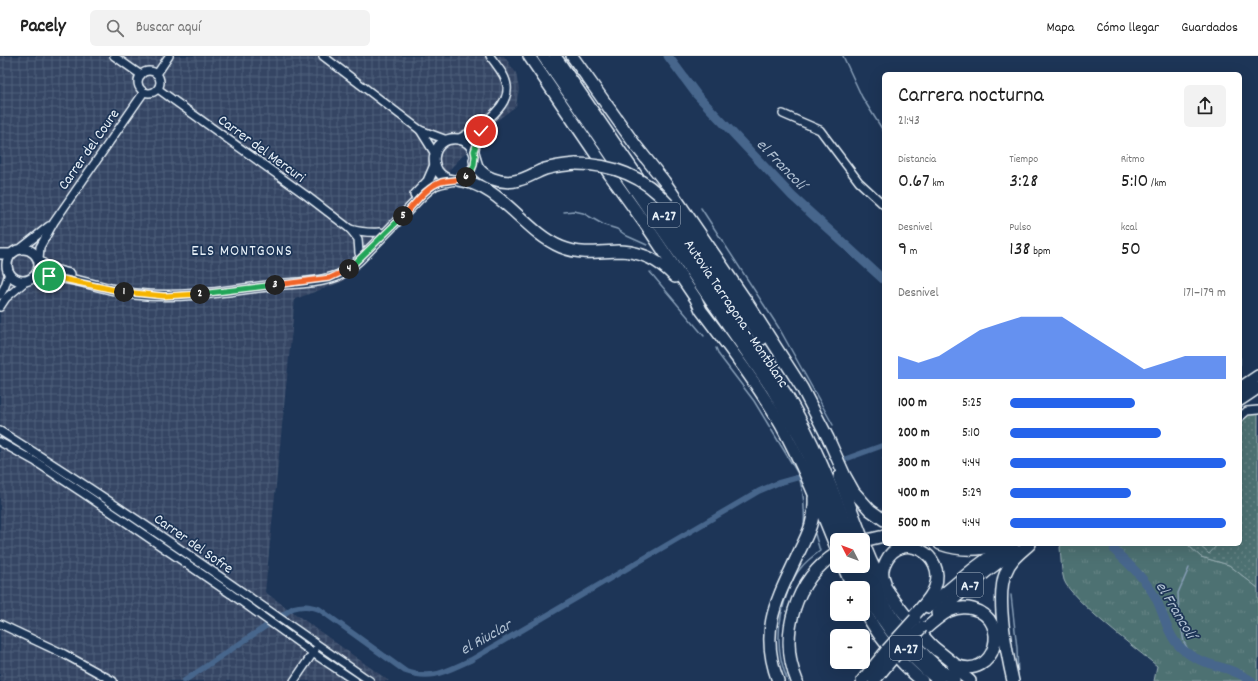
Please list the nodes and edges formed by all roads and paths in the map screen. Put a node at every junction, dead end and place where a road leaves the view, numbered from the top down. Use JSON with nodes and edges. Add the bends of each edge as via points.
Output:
{"nodes":[{"id":1,"x":114,"y":56,"type":"edge"},
{"id":2,"x":169,"y":56,"type":"edge"},
{"id":3,"x":323,"y":56,"type":"edge"},
{"id":4,"x":490,"y":56,"type":"edge"},
{"id":5,"x":529,"y":56,"type":"edge"},
{"id":6,"x":543,"y":56,"type":"edge"},
{"id":7,"x":555,"y":56,"type":"edge"},
{"id":8,"x":572,"y":56,"type":"edge"},
{"id":9,"x":156,"y":74,"type":"junction"},
{"id":10,"x":141,"y":75,"type":"junction"},
{"id":11,"x":576,"y":86,"type":"junction"},
{"id":12,"x":158,"y":89,"type":"junction"},
{"id":13,"x":144,"y":92,"type":"junction"},
{"id":14,"x":783,"y":114,"type":"dead end"},
{"id":15,"x":487,"y":120,"type":"junction"},
{"id":16,"x":420,"y":130,"type":"junction"},
{"id":17,"x":458,"y":139,"type":"junction"},
{"id":18,"x":447,"y":140,"type":"junction"},
{"id":19,"x":636,"y":146,"type":"junction"},
{"id":20,"x":435,"y":154,"type":"junction"},
{"id":21,"x":475,"y":156,"type":"junction"},
{"id":22,"x":435,"y":165,"type":"junction"},
{"id":23,"x":456,"y":180,"type":"junction"},
{"id":24,"x":882,"y":203,"type":"edge"},
{"id":25,"x":54,"y":222,"type":"junction"},
{"id":26,"x":646,"y":225,"type":"junction"},
{"id":27,"x":350,"y":229,"type":"junction"},
{"id":28,"x":380,"y":232,"type":"junction"},
{"id":29,"x":20,"y":248,"type":"junction"},
{"id":30,"x":359,"y":253,"type":"junction"},
{"id":31,"x":0,"y":254,"type":"edge"},
{"id":32,"x":11,"y":254,"type":"junction"},
{"id":33,"x":39,"y":260,"type":"junction"},
{"id":34,"x":5,"y":267,"type":"edge"},
{"id":35,"x":30,"y":279,"type":"junction"},
{"id":36,"x":704,"y":291,"type":"junction"},
{"id":37,"x":0,"y":295,"type":"edge"},
{"id":38,"x":0,"y":307,"type":"edge"},
{"id":39,"x":701,"y":310,"type":"junction"},
{"id":40,"x":783,"y":360,"type":"junction"},
{"id":41,"x":1258,"y":376,"type":"edge"},
{"id":42,"x":1242,"y":387,"type":"edge"},
{"id":43,"x":796,"y":388,"type":"junction"},
{"id":44,"x":1258,"y":388,"type":"edge"},
{"id":45,"x":1242,"y":399,"type":"edge"},
{"id":46,"x":1258,"y":410,"type":"edge"},
{"id":47,"x":1242,"y":415,"type":"edge"},
{"id":48,"x":0,"y":431,"type":"edge"},
{"id":49,"x":0,"y":442,"type":"edge"},
{"id":50,"x":813,"y":491,"type":"junction"},
{"id":51,"x":882,"y":518,"type":"edge"},
{"id":52,"x":839,"y":533,"type":"edge"},
{"id":53,"x":849,"y":533,"type":"edge"},
{"id":54,"x":861,"y":533,"type":"edge"},
{"id":55,"x":882,"y":536,"type":"edge"},
{"id":56,"x":830,"y":537,"type":"edge"},
{"id":57,"x":870,"y":539,"type":"edge"},
{"id":58,"x":948,"y":546,"type":"edge"},
{"id":59,"x":991,"y":546,"type":"edge"},
{"id":60,"x":1004,"y":546,"type":"edge"},
{"id":61,"x":1025,"y":546,"type":"edge"},
{"id":62,"x":870,"y":556,"type":"edge"},
{"id":63,"x":830,"y":558,"type":"edge"},
{"id":64,"x":856,"y":573,"type":"edge"},
{"id":65,"x":867,"y":573,"type":"edge"},
{"id":66,"x":889,"y":590,"type":"junction"},
{"id":67,"x":870,"y":618,"type":"edge"},
{"id":68,"x":0,"y":624,"type":"edge"},
{"id":69,"x":917,"y":624,"type":"junction"},
{"id":70,"x":914,"y":641,"type":"junction"},
{"id":71,"x":319,"y":644,"type":"junction"},
{"id":72,"x":931,"y":645,"type":"junction"},
{"id":73,"x":313,"y":653,"type":"junction"},
{"id":74,"x":889,"y":658,"type":"junction"},
{"id":75,"x":920,"y":680,"type":"edge"},
{"id":76,"x":113,"y":681,"type":"edge"},
{"id":77,"x":294,"y":681,"type":"edge"},
{"id":78,"x":355,"y":681,"type":"edge"},
{"id":79,"x":370,"y":681,"type":"edge"},
{"id":80,"x":778,"y":681,"type":"edge"},
{"id":81,"x":797,"y":681,"type":"edge"},
{"id":82,"x":862,"y":681,"type":"edge"},
{"id":83,"x":874,"y":681,"type":"edge"},
{"id":84,"x":880,"y":681,"type":"edge"},
{"id":85,"x":939,"y":681,"type":"edge"},
{"id":86,"x":954,"y":681,"type":"edge"},
{"id":87,"x":970,"y":681,"type":"edge"},
{"id":88,"x":1013,"y":681,"type":"edge"}],
"edges":[{"from":1,"to":10,"type":"street"},
{"from":2,"to":9,"type":"street"},
{"from":3,"to":16,"type":"street"},
{"from":4,"to":15,"type":"street","via":[[504,75],[507,96]]},
{"from":5,"to":26,"type":"highway"},
{"from":6,"to":36,"type":"highway","name":"Autovia Tarragona - Montblanc","number":"A-27"},
{"from":7,"to":11,"type":"highway","name":"Autovia Tarragona - Montblanc","number":"A-27"},
{"from":8,"to":19,"type":"highway"},
{"from":9,"to":10,"type":"street","via":[[147,71]]},
{"from":9,"to":12,"type":"street","via":[[161,82]]},
{"from":10,"to":13,"type":"street","via":[[138,82]]},
{"from":11,"to":19,"type":"highway","via":[[587,94],[610,122]]},
{"from":11,"to":53,"type":"highway","name":"Autovia Tarragona - Montblanc","number":"A-27","via":[[786,394],[822,463]]},
{"from":12,"to":13,"type":"street","via":[[153,93]]},
{"from":12,"to":27,"type":"street","name":"Carrer del Mercuri"},
{"from":13,"to":25,"type":"street","name":"Carrer del Coure"},
{"from":14,"to":24,"type":"street","via":[[820,130],[859,182]]},
{"from":15,"to":17,"type":"street"},
{"from":15,"to":21,"type":"street","via":[[481,131]]},
{"from":16,"to":18,"type":"street"},
{"from":16,"to":20,"type":"street"},
{"from":17,"to":18,"type":"main road"},
{"from":17,"to":21,"type":"main road","via":[[468,143]]},
{"from":18,"to":20,"type":"main road","via":[[440,144]]},
{"from":19,"to":40,"type":"highway","via":[[707,243]]},
{"from":20,"to":22,"type":"main road"},
{"from":21,"to":23,"type":"main road","via":[[470,173]]},
{"from":21,"to":43,"type":"highway","bridge":true,"via":[[477,167],[498,181],[518,181],[552,167],[576,164],[600,165],[626,173],[649,186],[668,204]]},
{"from":22,"to":23,"type":"main road","via":[[441,175]]},
{"from":22,"to":28,"type":"main road","via":[[428,181]]},
{"from":23,"to":35,"type":"main road","via":[[441,183],[430,189],[349,269],[330,278],[164,296],[116,291],[60,278],[43,276]]},
{"from":23,"to":39,"type":"highway","via":[[468,181],[482,187],[511,208],[542,236],[564,248],[585,252],[627,252],[652,258],[673,275]]},
{"from":25,"to":29,"type":"street","name":"Carrer del Coure"},
{"from":25,"to":33,"type":"street","name":"Carrer del Coure","via":[[40,247]]},
{"from":26,"to":36,"type":"highway"},
{"from":26,"to":39,"type":"highway"},
{"from":27,"to":28,"type":"street","name":"Carrer del Mercuri"},
{"from":27,"to":30,"type":"street","name":"Carrer del Mercuri","via":[[358,239]]},
{"from":28,"to":30,"type":"main road"},
{"from":29,"to":32,"type":"main road"},
{"from":29,"to":33,"type":"main road","via":[[32,250]]},
{"from":30,"to":33,"type":"main road","via":[[342,267],[322,274],[159,291],[120,286],[55,270],[44,266]]},
{"from":31,"to":32,"type":"main road"},
{"from":32,"to":34,"type":"main road"},
{"from":33,"to":35,"type":"main road","via":[[39,270]]},
{"from":34,"to":35,"type":"main road","via":[[19,281]]},
{"from":34,"to":37,"type":"street","via":[[5,286]]},
{"from":35,"to":38,"type":"street","via":[[6,298]]},
{"from":36,"to":52,"type":"highway","name":"Autovia Tarragona - Montblanc","number":"A-27","via":[[795,428]]},
{"from":39,"to":50,"type":"highway","via":[[780,424]]},
{"from":40,"to":43,"type":"highway"},
{"from":40,"to":51,"type":"highway","via":[[814,410],[849,484],[864,504]]},
{"from":41,"to":42,"type":"highway"},
{"from":43,"to":54,"type":"highway","via":[[830,457]]},
{"from":44,"to":45,"type":"highway"},
{"from":46,"to":47,"type":"street","via":[[1247,411]]},
{"from":48,"to":71,"type":"street","name":"Carrer del Sofre","via":[[167,539]]},
{"from":49,"to":73,"type":"street","name":"Carrer del Sofre","via":[[36,462],[231,594]]},
{"from":50,"to":56,"type":"highway"},
{"from":50,"to":80,"type":"highway","via":[[813,520],[779,595],[770,625],[770,654]]},
{"from":55,"to":57,"type":"highway"},
{"from":58,"to":59,"type":"highway","via":[[968,550]]},
{"from":60,"to":69,"type":"highway","number":"A-7","via":[[954,584]]},
{"from":61,"to":69,"type":"highway","number":"A-7"},
{"from":61,"to":88,"type":"highway","via":[[1009,566],[1001,587],[1001,604]]},
{"from":62,"to":66,"type":"highway","via":[[876,571]]},
{"from":63,"to":81,"type":"highway","via":[[817,570],[802,590],[791,623],[790,647]]},
{"from":64,"to":85,"type":"highway","number":"A-27","via":[[891,631]]},
{"from":65,"to":70,"type":"highway","number":"A-27","via":[[896,622]]},
{"from":66,"to":69,"type":"highway","via":[[883,570],[886,560],[892,553],[904,548],[913,548],[930,557],[936,570],[936,586]]},
{"from":66,"to":72,"type":"highway"},
{"from":67,"to":75,"type":"highway","via":[[901,661]]},
{"from":68,"to":76,"type":"street","via":[[64,654]]},
{"from":69,"to":70,"type":"highway","bridge":true},
{"from":69,"to":72,"type":"highway","via":[[961,608],[981,613],[990,622],[995,633],[992,654],[984,664],[972,669],[961,668]]},
{"from":69,"to":74,"type":"highway","number":"A-7","bridge":true},
{"from":70,"to":74,"type":"highway","number":"A-7","bridge":true},
{"from":70,"to":86,"type":"highway","number":"A-27","via":[[933,663]]},
{"from":71,"to":73,"type":"street"},
{"from":71,"to":79,"type":"street","name":"Carrer del Sofre"},
{"from":72,"to":87,"type":"highway"},
{"from":73,"to":77,"type":"street"},
{"from":73,"to":78,"type":"street","name":"Carrer del Sofre"},
{"from":74,"to":82,"type":"highway","number":"A-7"},
{"from":74,"to":83,"type":"highway","number":"A-7"},
{"from":74,"to":84,"type":"highway"}]}
